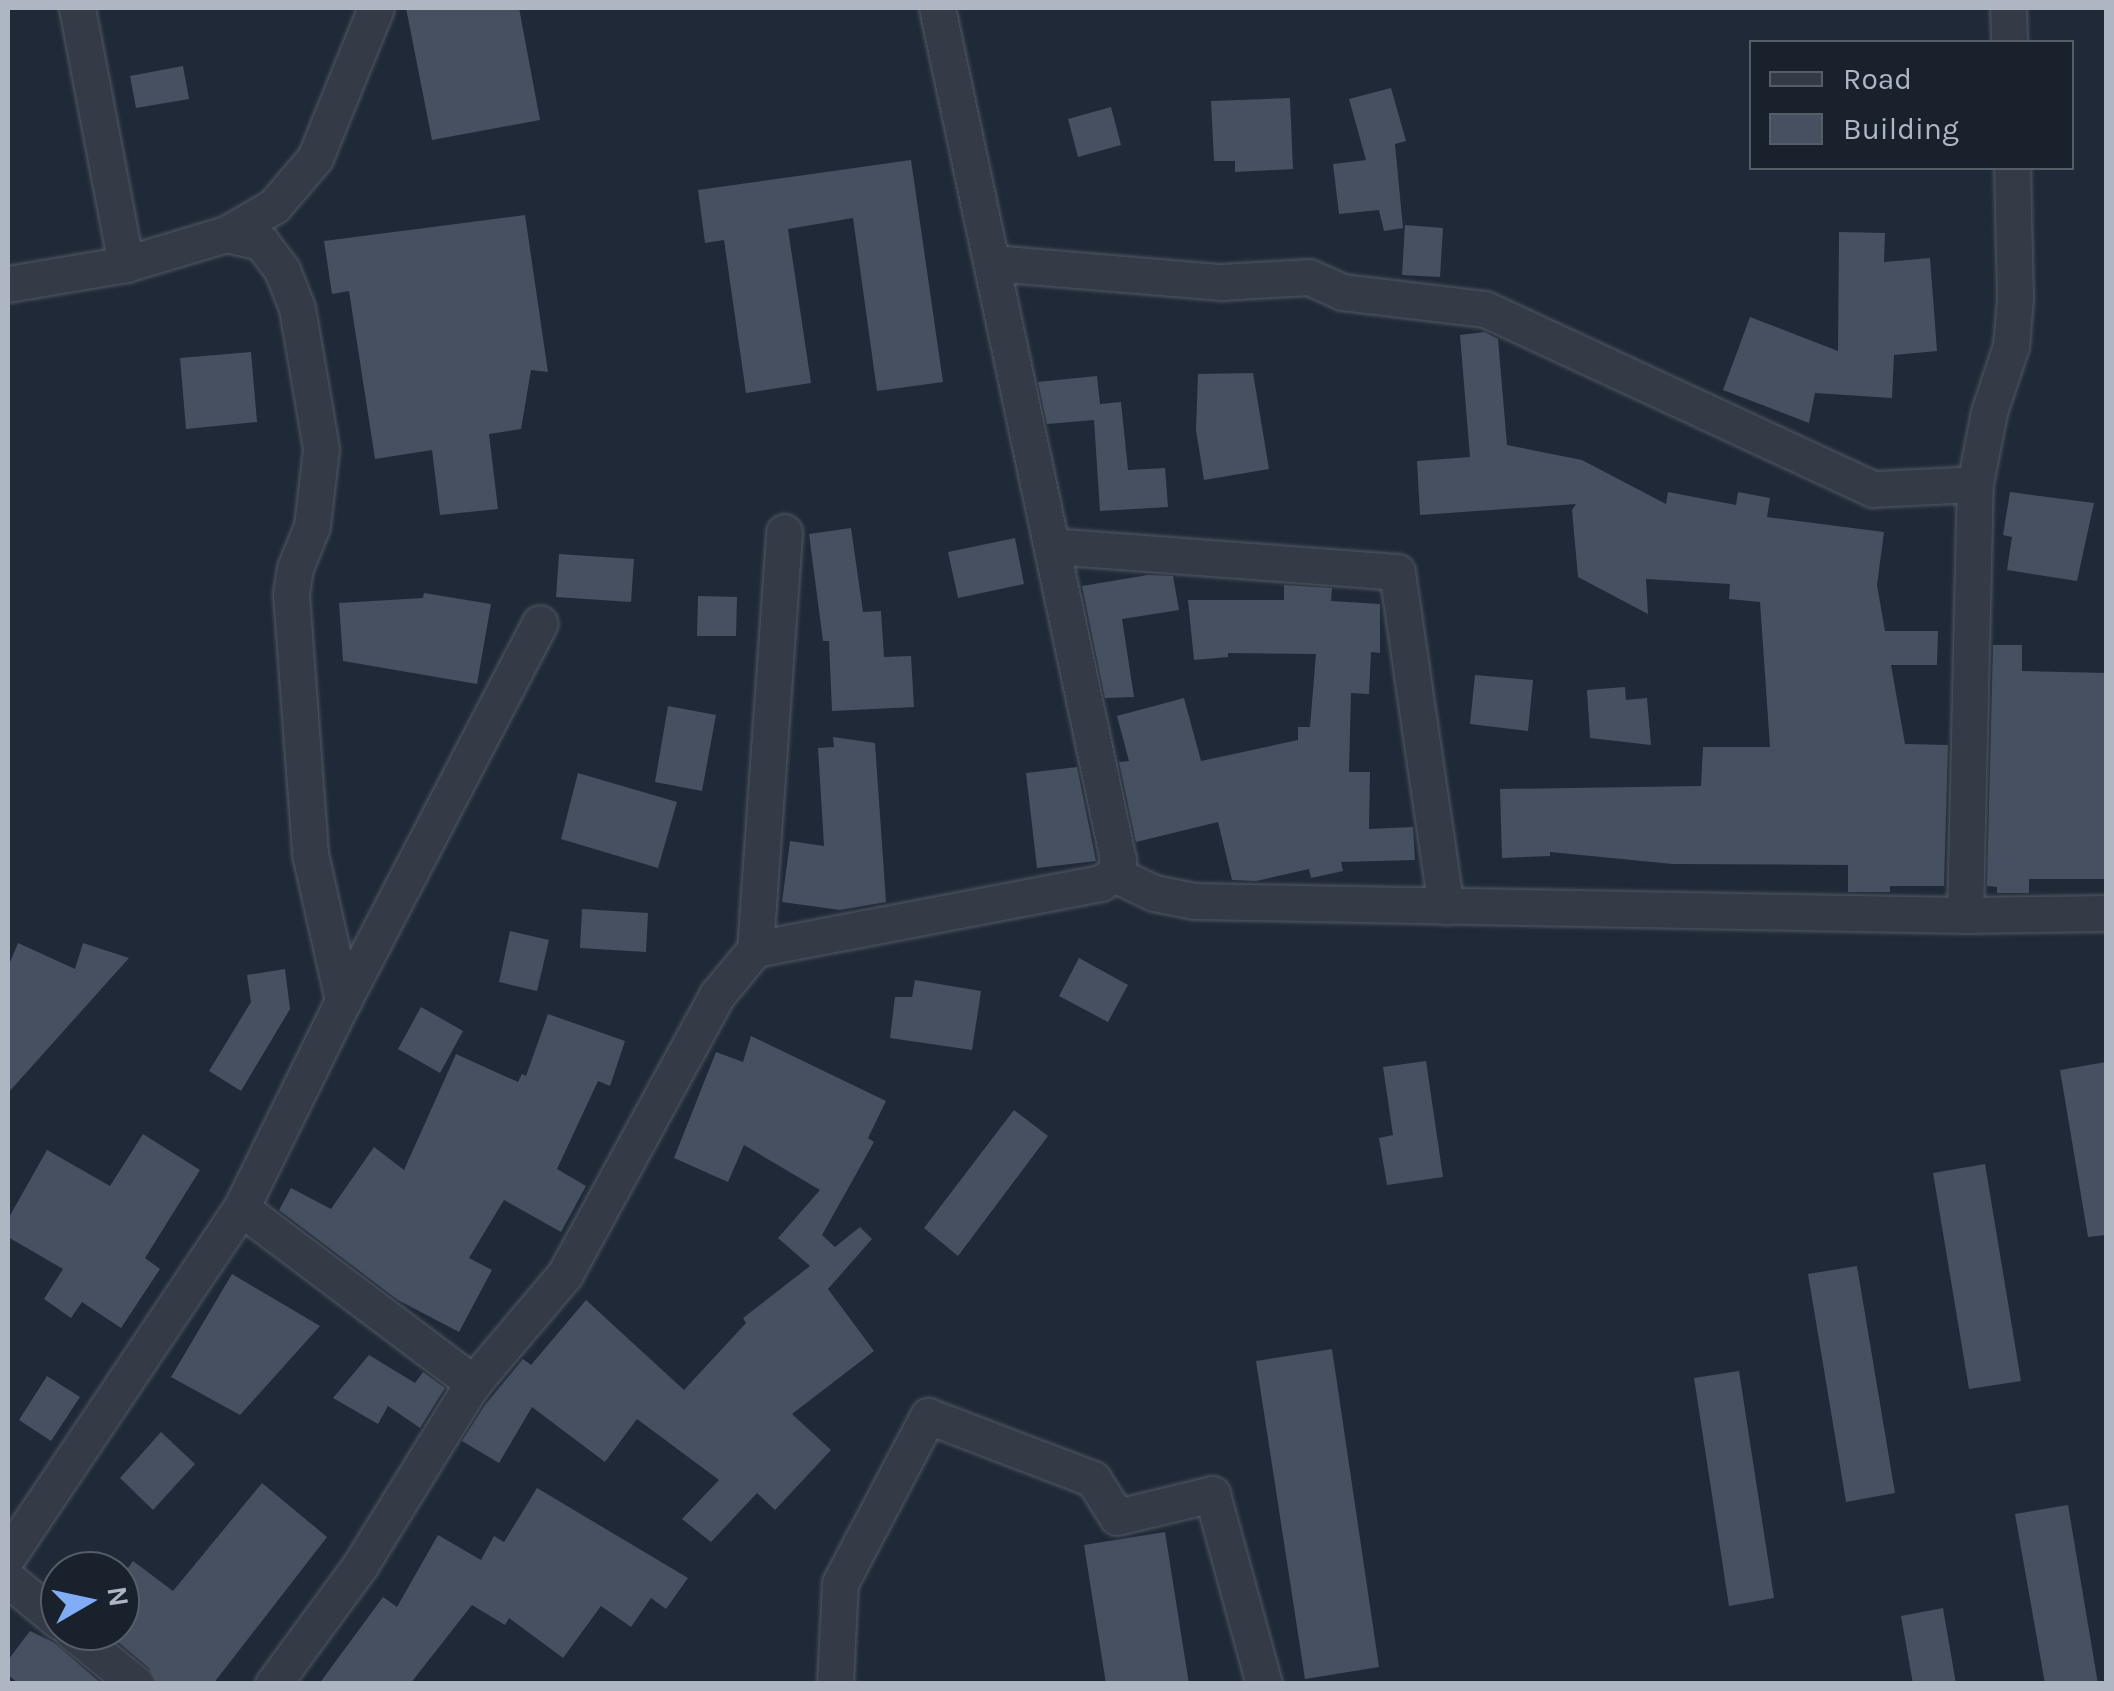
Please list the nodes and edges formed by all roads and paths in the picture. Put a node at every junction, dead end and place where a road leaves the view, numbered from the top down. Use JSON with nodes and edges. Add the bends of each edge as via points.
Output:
{"nodes":[{"id":1,"x":77,"y":8,"type":"edge"},
{"id":2,"x":376,"y":8,"type":"edge"},
{"id":3,"x":937,"y":8,"type":"edge"},
{"id":4,"x":2008,"y":8,"type":"edge"},
{"id":5,"x":2008,"y":40,"type":"edge"},
{"id":6,"x":2012,"y":170,"type":"edge"},
{"id":7,"x":226,"y":234,"type":"junction"},
{"id":8,"x":993,"y":262,"type":"junction"},
{"id":9,"x":126,"y":264,"type":"junction"},
{"id":10,"x":8,"y":284,"type":"edge"},
{"id":11,"x":1975,"y":484,"type":"junction"},
{"id":12,"x":784,"y":532,"type":"dead end"},
{"id":13,"x":1052,"y":546,"type":"junction"},
{"id":14,"x":540,"y":622,"type":"dead end"},
{"id":15,"x":1114,"y":874,"type":"junction"},
{"id":16,"x":1446,"y":906,"type":"junction"},
{"id":17,"x":2106,"y":913,"type":"edge"},
{"id":18,"x":1965,"y":915,"type":"junction"},
{"id":19,"x":756,"y":949,"type":"junction"},
{"id":20,"x":343,"y":1001,"type":"junction"},
{"id":21,"x":242,"y":1208,"type":"junction"},
{"id":22,"x":474,"y":1383,"type":"junction"},
{"id":23,"x":8,"y":1556,"type":"edge"},
{"id":24,"x":8,"y":1579,"type":"edge"},
{"id":25,"x":40,"y":1605,"type":"edge"},
{"id":26,"x":96,"y":1651,"type":"edge"},
{"id":27,"x":136,"y":1684,"type":"edge"},
{"id":28,"x":273,"y":1684,"type":"edge"},
{"id":29,"x":835,"y":1684,"type":"edge"},
{"id":30,"x":1264,"y":1684,"type":"edge"}],
"edges":[{"from":1,"to":9,"type":"street"},
{"from":2,"to":7,"type":"street","via":[[316,158],[274,206]]},
{"from":3,"to":8,"type":"street"},
{"from":4,"to":5,"type":"street"},
{"from":6,"to":11,"type":"street","via":[[2011,346]]},
{"from":7,"to":9,"type":"street"},
{"from":7,"to":20,"type":"street","via":[[261,242],[282,270],[297,308],[321,449],[312,526],[291,594],[310,854]]},
{"from":8,"to":11,"type":"street","via":[[1220,282],[1309,276],[1342,292],[1485,309],[1873,489]]},
{"from":8,"to":13,"type":"street"},
{"from":9,"to":10,"type":"street"},
{"from":11,"to":18,"type":"street"},
{"from":12,"to":19,"type":"street"},
{"from":13,"to":15,"type":"street","via":[[1118,860]]},
{"from":13,"to":16,"type":"street","via":[[1397,572]]},
{"from":14,"to":20,"type":"street"},
{"from":15,"to":16,"type":"street","via":[[1154,893],[1194,901]]},
{"from":15,"to":19,"type":"street","via":[[1101,883]]},
{"from":16,"to":18,"type":"street"},
{"from":17,"to":18,"type":"street"},
{"from":19,"to":22,"type":"street","via":[[717,995],[565,1274]]},
{"from":20,"to":21,"type":"street"},
{"from":21,"to":22,"type":"street"},
{"from":21,"to":23,"type":"street"},
{"from":22,"to":28,"type":"street","via":[[361,1564]]},
{"from":24,"to":25,"type":"street"},
{"from":26,"to":27,"type":"street"},
{"from":29,"to":30,"type":"street","via":[[840,1583],[928,1416],[1093,1479],[1117,1516],[1212,1494]]}]}
